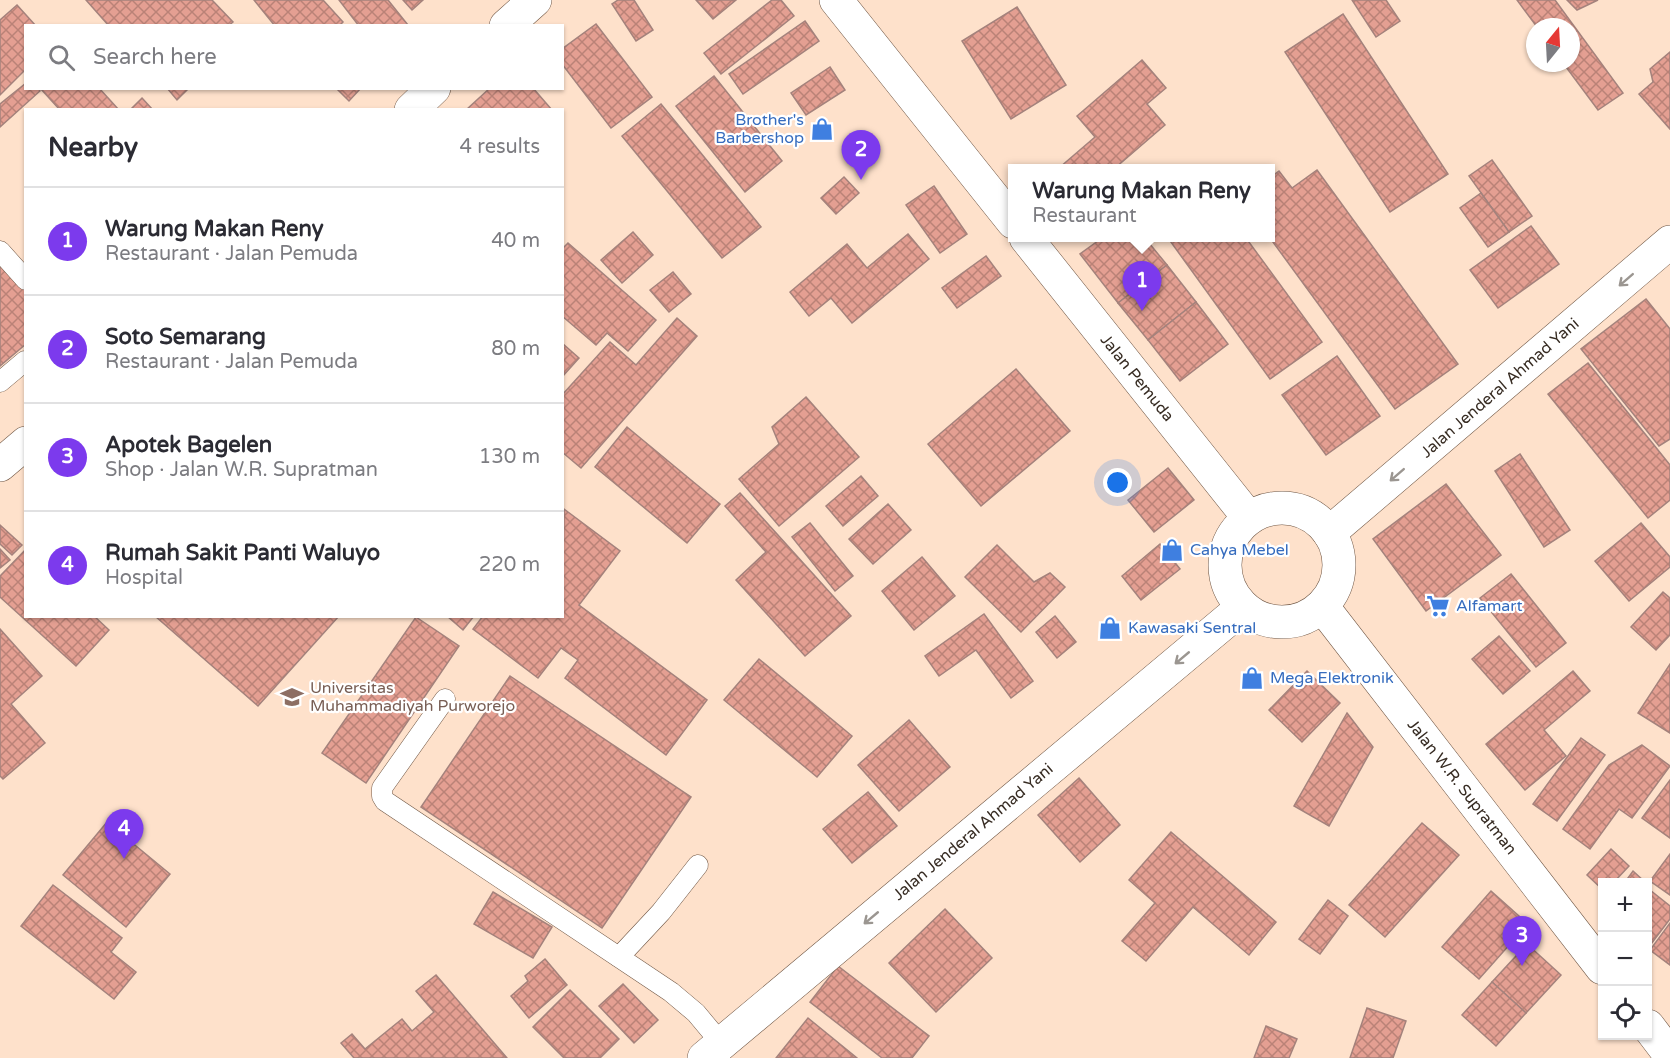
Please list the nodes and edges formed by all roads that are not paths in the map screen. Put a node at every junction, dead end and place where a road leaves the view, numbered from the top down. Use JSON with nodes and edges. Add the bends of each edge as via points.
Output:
{"nodes":[{"id":1,"x":535,"y":0,"type":"edge"},
{"id":2,"x":836,"y":0,"type":"edge"},
{"id":3,"x":508,"y":24,"type":"edge"},
{"id":4,"x":433,"y":90,"type":"edge"},
{"id":5,"x":413,"y":108,"type":"edge"},
{"id":6,"x":1008,"y":216,"type":"edge"},
{"id":7,"x":1030,"y":242,"type":"edge"},
{"id":8,"x":1670,"y":242,"type":"edge"},
{"id":9,"x":0,"y":251,"type":"edge"},
{"id":10,"x":24,"y":278,"type":"edge"},
{"id":11,"x":24,"y":362,"type":"edge"},
{"id":12,"x":0,"y":381,"type":"edge"},
{"id":13,"x":24,"y":445,"type":"edge"},
{"id":14,"x":0,"y":465,"type":"edge"},
{"id":15,"x":1249,"y":518,"type":"junction"},
{"id":16,"x":1329,"y":533,"type":"junction"},
{"id":17,"x":1322,"y":606,"type":"junction"},
{"id":18,"x":1243,"y":607,"type":"junction"},
{"id":19,"x":445,"y":699,"type":"dead end"},
{"id":20,"x":698,"y":865,"type":"dead end"},
{"id":21,"x":619,"y":957,"type":"junction"},
{"id":22,"x":1598,"y":963,"type":"edge"},
{"id":23,"x":1652,"y":1032,"type":"edge"},
{"id":24,"x":712,"y":1050,"type":"edge"},
{"id":25,"x":1670,"y":1055,"type":"edge"}],
"edges":[{"from":1,"to":3,"type":"main road"},
{"from":2,"to":6,"type":"main road"},
{"from":4,"to":5,"type":"main road"},
{"from":7,"to":15,"type":"main road","name":"Jalan Pemuda"},
{"from":8,"to":16,"type":"main road","name":"Jalan Jenderal Ahmad Yani","one_way":true},
{"from":9,"to":10,"type":"lane"},
{"from":11,"to":12,"type":"lane"},
{"from":13,"to":14,"type":"main road"},
{"from":15,"to":16,"type":"main road","via":[[1265,510],[1283,508],[1317,520]]},
{"from":15,"to":18,"type":"main road","via":[[1228,544],[1224,561],[1226,578]]},
{"from":16,"to":17,"type":"main road","via":[[1337,551],[1339,571],[1334,590]]},
{"from":17,"to":18,"type":"main road","via":[[1292,621],[1274,622]]},
{"from":17,"to":22,"type":"main road","name":"Jalan W.R. Supratman"},
{"from":18,"to":24,"type":"main road","name":"Jalan Jenderal Ahmad Yani","one_way":true},
{"from":19,"to":21,"type":"lane","via":[[382,788],[385,801]]},
{"from":20,"to":21,"type":"lane"},
{"from":21,"to":24,"type":"lane","via":[[696,1013]]},
{"from":23,"to":25,"type":"main road"}]}
